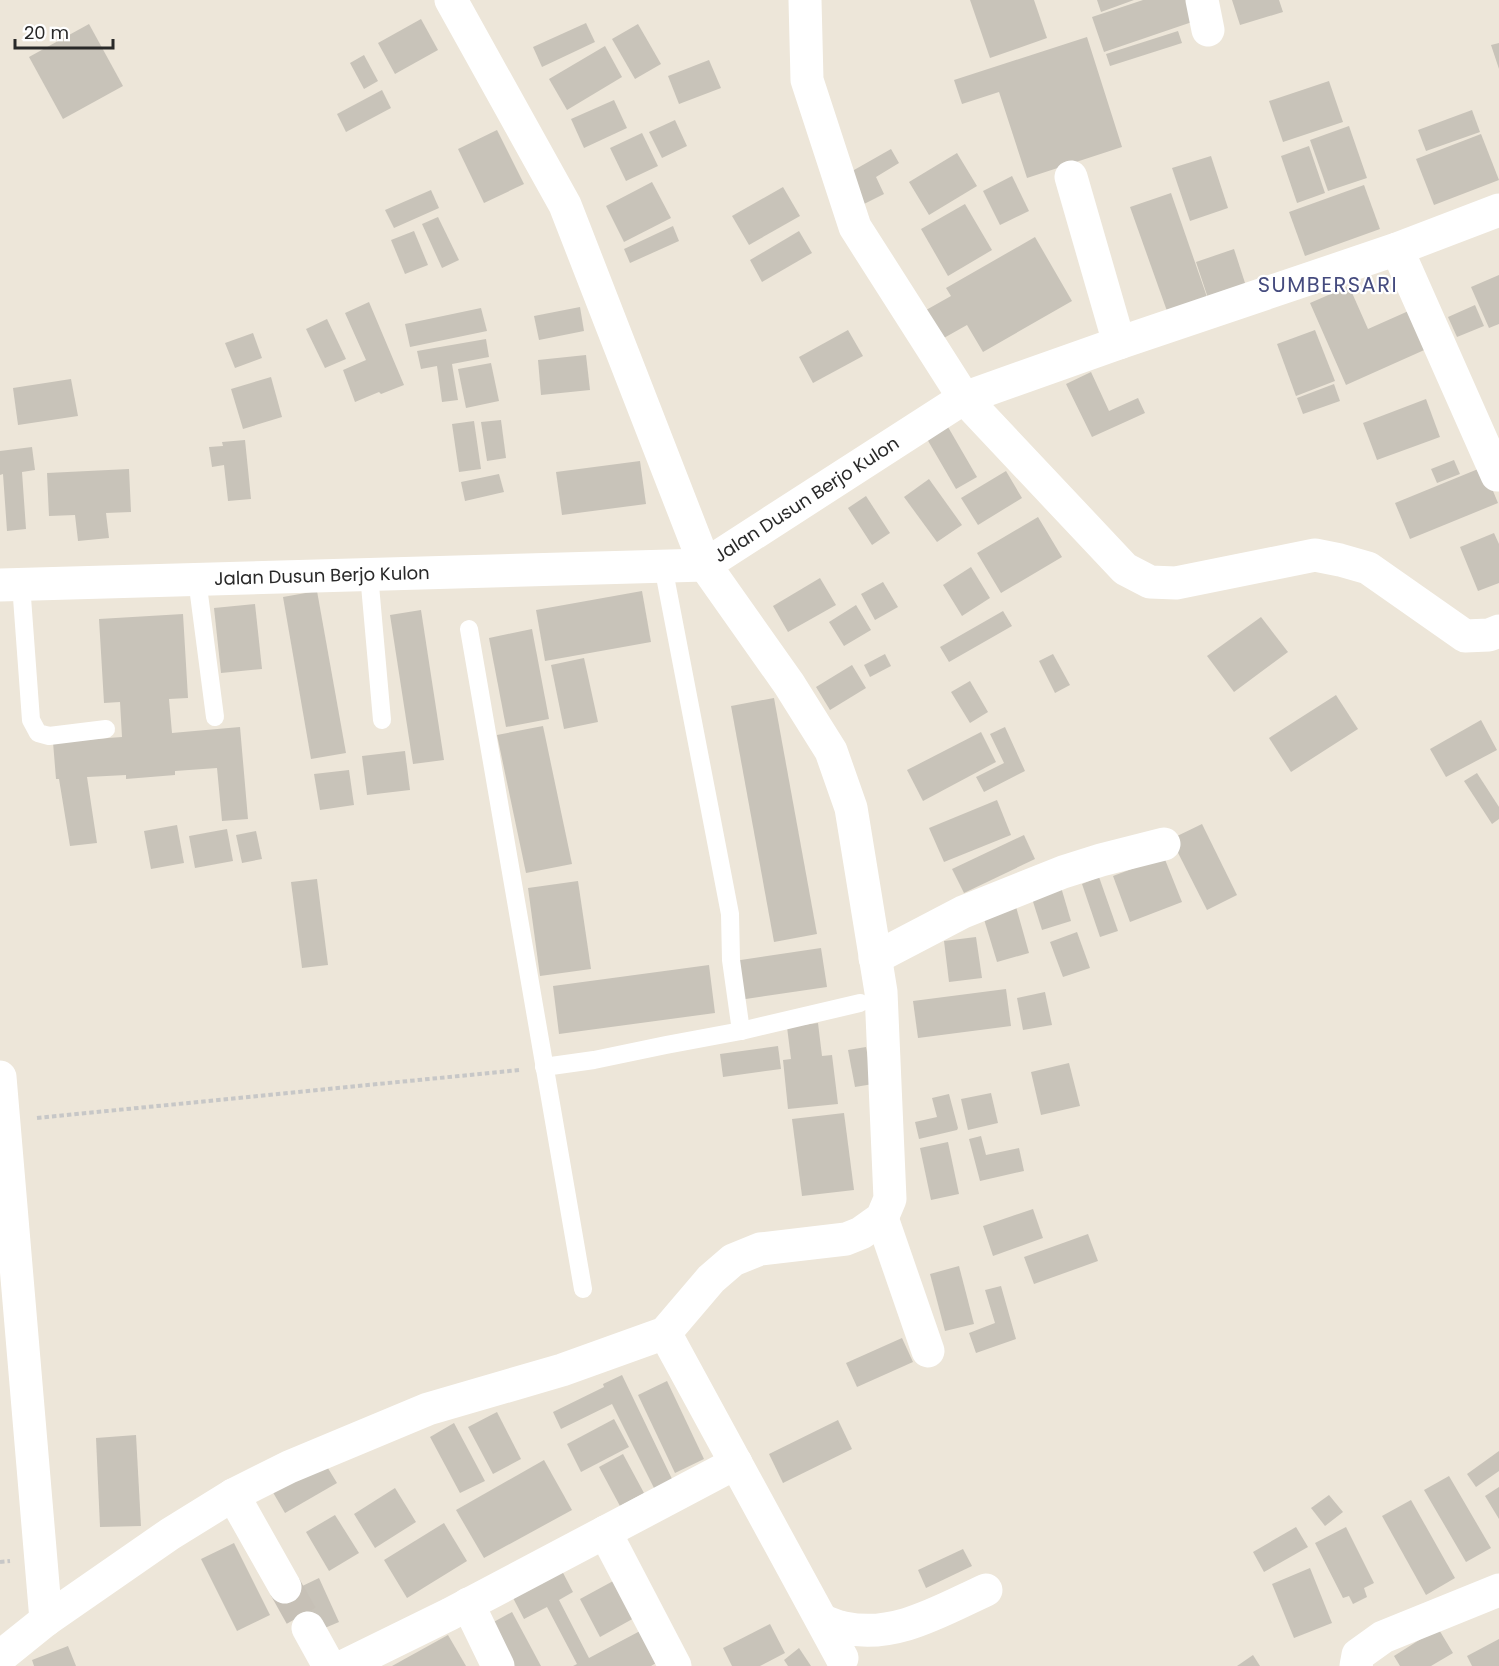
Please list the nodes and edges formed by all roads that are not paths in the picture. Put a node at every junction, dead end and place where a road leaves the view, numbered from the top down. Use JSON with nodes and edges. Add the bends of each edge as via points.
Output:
{"nodes":[{"id":1,"x":451,"y":0,"type":"edge"},
{"id":2,"x":805,"y":0,"type":"edge"},
{"id":3,"x":1071,"y":177,"type":"dead end"},
{"id":4,"x":1499,"y":210,"type":"edge"},
{"id":5,"x":1397,"y":249,"type":"junction"},
{"id":6,"x":1119,"y":343,"type":"junction"},
{"id":7,"x":964,"y":398,"type":"junction"},
{"id":8,"x":1497,"y":475,"type":"dead end"},
{"id":9,"x":705,"y":565,"type":"junction"},
{"id":10,"x":663,"y":566,"type":"junction"},
{"id":11,"x":369,"y":574,"type":"junction"},
{"id":12,"x":197,"y":579,"type":"junction"},
{"id":13,"x":11,"y":585,"type":"edge"},
{"id":14,"x":469,"y":629,"type":"dead end"},
{"id":15,"x":1499,"y":631,"type":"edge"},
{"id":16,"x":215,"y":717,"type":"dead end"},
{"id":17,"x":382,"y":720,"type":"dead end"},
{"id":18,"x":106,"y":729,"type":"dead end"},
{"id":19,"x":1164,"y":844,"type":"dead end"},
{"id":20,"x":875,"y":958,"type":"junction"},
{"id":21,"x":860,"y":1003,"type":"dead end"},
{"id":22,"x":741,"y":1031,"type":"junction"},
{"id":23,"x":543,"y":1067,"type":"junction"},
{"id":24,"x":0,"y":1077,"type":"edge"},
{"id":25,"x":882,"y":1218,"type":"junction"},
{"id":26,"x":583,"y":1289,"type":"dead end"},
{"id":27,"x":665,"y":1333,"type":"junction"},
{"id":28,"x":928,"y":1351,"type":"dead end"},
{"id":29,"x":736,"y":1463,"type":"junction"},
{"id":30,"x":233,"y":1495,"type":"junction"},
{"id":31,"x":605,"y":1532,"type":"junction"},
{"id":32,"x":285,"y":1587,"type":"tunnel mouth"},
{"id":33,"x":986,"y":1590,"type":"dead end"},
{"id":34,"x":1499,"y":1590,"type":"edge"},
{"id":35,"x":468,"y":1604,"type":"junction"},
{"id":36,"x":46,"y":1620,"type":"junction"},
{"id":37,"x":823,"y":1621,"type":"junction"},
{"id":38,"x":308,"y":1628,"type":"tunnel mouth"},
{"id":39,"x":0,"y":1657,"type":"edge"},
{"id":40,"x":842,"y":1658,"type":"dead end"},
{"id":41,"x":329,"y":1666,"type":"edge"},
{"id":42,"x":344,"y":1666,"type":"edge"},
{"id":43,"x":498,"y":1666,"type":"edge"},
{"id":44,"x":675,"y":1666,"type":"edge"},
{"id":45,"x":1356,"y":1666,"type":"edge"}],
"edges":[{"from":1,"to":9,"type":"street","via":[[565,205]]},
{"from":2,"to":7,"type":"street","via":[[807,80],[855,227]]},
{"from":3,"to":6,"type":"street"},
{"from":4,"to":5,"type":"street","name":"Jalan Dusun Berjo Kulon"},
{"from":5,"to":6,"type":"street","name":"Jalan Dusun Berjo Kulon"},
{"from":5,"to":8,"type":"street"},
{"from":6,"to":7,"type":"street","name":"Jalan Dusun Berjo Kulon"},
{"from":7,"to":9,"type":"street","name":"Jalan Dusun Berjo Kulon"},
{"from":7,"to":15,"type":"street","via":[[1125,569],[1150,582],[1176,583],[1315,555],[1368,568],[1465,636],[1489,636]]},
{"from":9,"to":10,"type":"street","name":"Jalan Dusun Berjo Kulon"},
{"from":9,"to":20,"type":"street","via":[[789,684],[831,752],[851,808]]},
{"from":10,"to":11,"type":"street","name":"Jalan Dusun Berjo Kulon"},
{"from":10,"to":22,"type":"lane","via":[[730,914],[731,960]]},
{"from":11,"to":12,"type":"street","name":"Jalan Dusun Berjo Kulon"},
{"from":11,"to":17,"type":"lane"},
{"from":12,"to":13,"type":"street","name":"Jalan Dusun Berjo Kulon"},
{"from":12,"to":16,"type":"lane"},
{"from":13,"to":18,"type":"lane","via":[[31,720],[38,733],[49,736]]},
{"from":14,"to":23,"type":"lane"},
{"from":19,"to":20,"type":"street","via":[[1063,872],[963,912]]},
{"from":20,"to":25,"type":"street","via":[[881,992],[890,1199]]},
{"from":21,"to":22,"type":"lane"},
{"from":22,"to":23,"type":"lane"},
{"from":23,"to":26,"type":"lane"},
{"from":24,"to":36,"type":"street"},
{"from":25,"to":27,"type":"street","via":[[846,1239],[760,1249],[733,1260],[711,1279]]},
{"from":25,"to":28,"type":"street"},
{"from":27,"to":29,"type":"street"},
{"from":27,"to":30,"type":"street","via":[[562,1370],[428,1409],[289,1467]]},
{"from":29,"to":31,"type":"street"},
{"from":29,"to":37,"type":"street"},
{"from":30,"to":32,"type":"street"},
{"from":30,"to":36,"type":"street"},
{"from":31,"to":35,"type":"street"},
{"from":31,"to":44,"type":"street"},
{"from":33,"to":37,"type":"street","via":[[885,1630],[843,1628]]},
{"from":34,"to":45,"type":"street","via":[[1383,1637],[1358,1655]]},
{"from":35,"to":42,"type":"street"},
{"from":35,"to":43,"type":"street"},
{"from":36,"to":39,"type":"street"},
{"from":37,"to":40,"type":"street"},
{"from":38,"to":41,"type":"street"}]}
